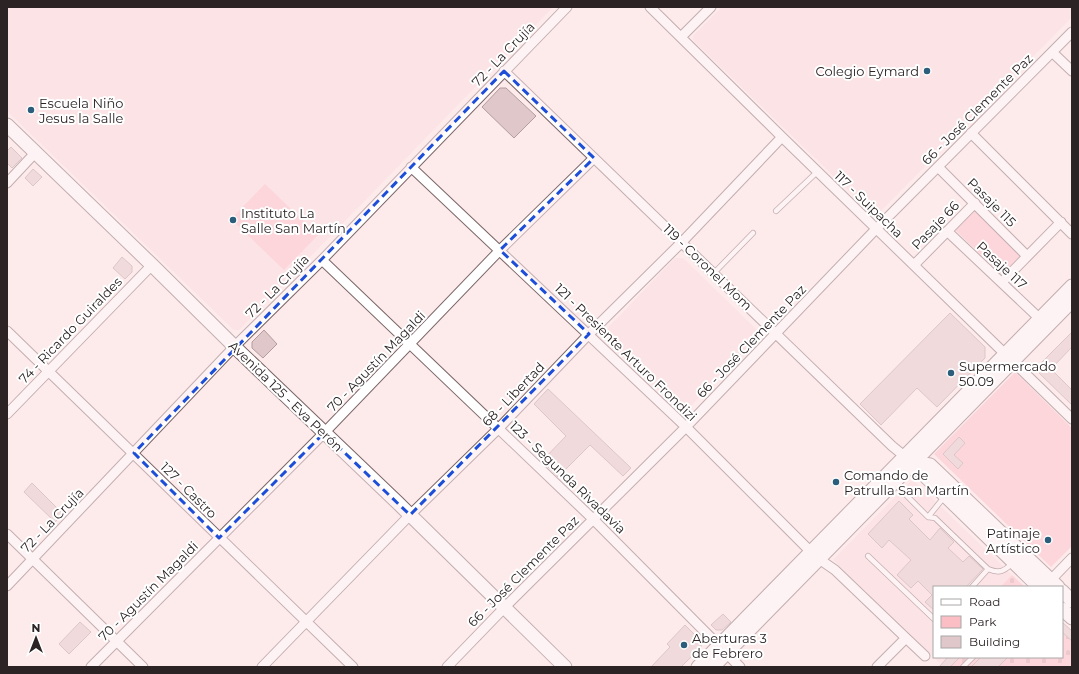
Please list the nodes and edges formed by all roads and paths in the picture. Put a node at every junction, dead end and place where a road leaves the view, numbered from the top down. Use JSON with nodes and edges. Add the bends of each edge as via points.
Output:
{"nodes":[{"id":1,"x":567,"y":7,"type":"edge"},
{"id":2,"x":650,"y":7,"type":"edge"},
{"id":3,"x":710,"y":7,"type":"edge"},
{"id":4,"x":1072,"y":32,"type":"edge"},
{"id":5,"x":680,"y":37,"type":"junction"},
{"id":6,"x":1052,"y":52,"type":"junction"},
{"id":7,"x":504,"y":71,"type":"junction"},
{"id":8,"x":1072,"y":71,"type":"edge"},
{"id":9,"x":7,"y":125,"type":"edge"},
{"id":10,"x":971,"y":132,"type":"junction"},
{"id":11,"x":782,"y":138,"type":"junction"},
{"id":12,"x":35,"y":153,"type":"junction"},
{"id":13,"x":594,"y":158,"type":"junction"},
{"id":14,"x":411,"y":167,"type":"junction"},
{"id":15,"x":938,"y":167,"type":"junction"},
{"id":16,"x":817,"y":172,"type":"junction"},
{"id":17,"x":7,"y":183,"type":"edge"},
{"id":18,"x":975,"y":203,"type":"junction"},
{"id":19,"x":776,"y":211,"type":"dead end"},
{"id":20,"x":1061,"y":222,"type":"junction"},
{"id":21,"x":876,"y":229,"type":"junction"},
{"id":22,"x":947,"y":231,"type":"junction"},
{"id":23,"x":753,"y":233,"type":"dead end"},
{"id":24,"x":1072,"y":234,"type":"edge"},
{"id":25,"x":682,"y":242,"type":"junction"},
{"id":26,"x":500,"y":250,"type":"junction"},
{"id":27,"x":1027,"y":256,"type":"junction"},
{"id":28,"x":322,"y":260,"type":"junction"},
{"id":29,"x":152,"y":265,"type":"junction"},
{"id":30,"x":914,"y":265,"type":"junction"},
{"id":31,"x":714,"y":273,"type":"junction"},
{"id":32,"x":1002,"y":282,"type":"junction"},
{"id":33,"x":1072,"y":286,"type":"edge"},
{"id":34,"x":1072,"y":301,"type":"edge"},
{"id":35,"x":1039,"y":318,"type":"junction"},
{"id":36,"x":7,"y":331,"type":"edge"},
{"id":37,"x":589,"y":334,"type":"junction"},
{"id":38,"x":776,"y":334,"type":"junction"},
{"id":39,"x":410,"y":344,"type":"junction"},
{"id":40,"x":234,"y":347,"type":"junction"},
{"id":41,"x":1009,"y":357,"type":"junction"},
{"id":42,"x":48,"y":371,"type":"junction"},
{"id":43,"x":7,"y":414,"type":"edge"},
{"id":44,"x":1072,"y":419,"type":"edge"},
{"id":45,"x":686,"y":427,"type":"junction"},
{"id":46,"x":499,"y":428,"type":"junction"},
{"id":47,"x":324,"y":433,"type":"junction"},
{"id":48,"x":134,"y":453,"type":"junction"},
{"id":49,"x":909,"y":459,"type":"junction"},
{"id":50,"x":893,"y":483,"type":"junction"},
{"id":51,"x":945,"y":496,"type":"junction"},
{"id":52,"x":410,"y":516,"type":"junction"},
{"id":53,"x":928,"y":516,"type":"junction"},
{"id":54,"x":593,"y":519,"type":"junction"},
{"id":55,"x":7,"y":534,"type":"edge"},
{"id":56,"x":219,"y":538,"type":"junction"},
{"id":57,"x":815,"y":555,"type":"junction"},
{"id":58,"x":868,"y":556,"type":"dead end"},
{"id":59,"x":1072,"y":558,"type":"edge"},
{"id":60,"x":33,"y":559,"type":"junction"},
{"id":61,"x":1014,"y":562,"type":"junction"},
{"id":62,"x":988,"y":569,"type":"junction"},
{"id":63,"x":1051,"y":585,"type":"edge"},
{"id":64,"x":7,"y":586,"type":"edge"},
{"id":65,"x":973,"y":586,"type":"edge"},
{"id":66,"x":1038,"y":586,"type":"edge"},
{"id":67,"x":1063,"y":592,"type":"edge"},
{"id":68,"x":1072,"y":601,"type":"edge"},
{"id":69,"x":504,"y":608,"type":"junction"},
{"id":70,"x":1063,"y":610,"type":"edge"},
{"id":71,"x":933,"y":618,"type":"edge"},
{"id":72,"x":1072,"y":618,"type":"edge"},
{"id":73,"x":306,"y":621,"type":"junction"},
{"id":74,"x":906,"y":638,"type":"junction"},
{"id":75,"x":116,"y":641,"type":"junction"},
{"id":76,"x":722,"y":649,"type":"junction"},
{"id":77,"x":925,"y":656,"type":"dead end"},
{"id":78,"x":972,"y":658,"type":"edge"},
{"id":79,"x":91,"y":667,"type":"edge"},
{"id":80,"x":143,"y":667,"type":"edge"},
{"id":81,"x":262,"y":667,"type":"edge"},
{"id":82,"x":353,"y":667,"type":"edge"},
{"id":83,"x":447,"y":667,"type":"edge"},
{"id":84,"x":565,"y":667,"type":"edge"},
{"id":85,"x":698,"y":667,"type":"edge"},
{"id":86,"x":713,"y":667,"type":"edge"},
{"id":87,"x":740,"y":667,"type":"edge"},
{"id":88,"x":877,"y":667,"type":"edge"},
{"id":89,"x":963,"y":667,"type":"edge"}],
"edges":[{"from":1,"to":7,"type":"street","name":"72 - La Crujía"},
{"from":2,"to":5,"type":"street","name":"117 - Suipacha"},
{"from":3,"to":5,"type":"street"},
{"from":4,"to":6,"type":"street","name":"66 - José Clemente Paz"},
{"from":5,"to":11,"type":"street","name":"117 - Suipacha"},
{"from":6,"to":8,"type":"street"},
{"from":6,"to":10,"type":"street","name":"66 - José Clemente Paz"},
{"from":7,"to":13,"type":"street","name":"119 - Coronel Mom"},
{"from":7,"to":14,"type":"street","name":"72 - La Crujía"},
{"from":9,"to":12,"type":"main road","name":"Avenida 125 - Eva Perón"},
{"from":10,"to":15,"type":"street","name":"66 - José Clemente Paz"},
{"from":10,"to":20,"type":"street"},
{"from":11,"to":16,"type":"street","name":"117 - Suipacha"},
{"from":11,"to":25,"type":"street","name":"68 - Libertad"},
{"from":12,"to":17,"type":"street"},
{"from":12,"to":29,"type":"main road","name":"Avenida 125 - Eva Perón"},
{"from":13,"to":25,"type":"street","name":"119 - Coronel Mom"},
{"from":13,"to":26,"type":"street","name":"70 - Agustín Magaldi"},
{"from":14,"to":26,"type":"street","name":"121 - Presiente Arturo Frondizi"},
{"from":14,"to":28,"type":"street","name":"72 - La Crujía"},
{"from":15,"to":18,"type":"street","name":"Pasaje 115"},
{"from":15,"to":21,"type":"street","name":"66 - José Clemente Paz"},
{"from":16,"to":19,"type":"lane"},
{"from":16,"to":21,"type":"street","name":"117 - Suipacha"},
{"from":18,"to":22,"type":"street","name":"Pasaje 66"},
{"from":18,"to":27,"type":"street","name":"Pasaje 115"},
{"from":20,"to":24,"type":"street"},
{"from":20,"to":27,"type":"street"},
{"from":21,"to":30,"type":"street","name":"117 - Suipacha"},
{"from":21,"to":38,"type":"street","name":"66 - José Clemente Paz"},
{"from":22,"to":30,"type":"street","name":"Pasaje 66"},
{"from":22,"to":32,"type":"street","name":"Pasaje 117"},
{"from":23,"to":31,"type":"lane"},
{"from":25,"to":31,"type":"street","name":"119 - Coronel Mom"},
{"from":25,"to":37,"type":"street","name":"68 - Libertad"},
{"from":26,"to":37,"type":"street","name":"121 - Presiente Arturo Frondizi"},
{"from":26,"to":39,"type":"street","name":"70 - Agustín Magaldi"},
{"from":27,"to":32,"type":"street"},
{"from":28,"to":39,"type":"street","name":"123 - Segunda Rivadavia"},
{"from":28,"to":40,"type":"street","name":"72 - La Crujía"},
{"from":29,"to":40,"type":"main road","name":"Avenida 125 - Eva Perón"},
{"from":29,"to":42,"type":"street","name":"74 - Ricardo Guiraldes"},
{"from":30,"to":41,"type":"street","name":"117 - Suipacha"},
{"from":31,"to":38,"type":"street","name":"119 - Coronel Mom"},
{"from":32,"to":35,"type":"street","name":"Pasaje 117"},
{"from":33,"to":35,"type":"main road"},
{"from":34,"to":41,"type":"main road"},
{"from":35,"to":41,"type":"main road"},
{"from":36,"to":42,"type":"street","name":"127 - Castro"},
{"from":37,"to":45,"type":"street","name":"121 - Presiente Arturo Frondizi"},
{"from":37,"to":46,"type":"street","name":"68 - Libertad"},
{"from":38,"to":45,"type":"street","name":"66 - José Clemente Paz"},
{"from":38,"to":49,"type":"street","name":"119 - Coronel Mom"},
{"from":39,"to":46,"type":"street","name":"123 - Segunda Rivadavia"},
{"from":39,"to":47,"type":"street","name":"70 - Agustín Magaldi"},
{"from":40,"to":47,"type":"main road","name":"Avenida 125 - Eva Perón"},
{"from":40,"to":48,"type":"street","name":"72 - La Crujía"},
{"from":41,"to":44,"type":"street","name":"117 - Suipacha"},
{"from":41,"to":49,"type":"main road"},
{"from":42,"to":43,"type":"street","name":"74 - Ricardo Guiraldes"},
{"from":42,"to":48,"type":"street","name":"127 - Castro"},
{"from":45,"to":54,"type":"street","name":"66 - José Clemente Paz"},
{"from":45,"to":57,"type":"street","name":"121 - Presiente Arturo Frondizi"},
{"from":46,"to":52,"type":"street","name":"68 - Libertad"},
{"from":46,"to":54,"type":"street","name":"123 - Segunda Rivadavia"},
{"from":47,"to":52,"type":"main road","name":"Avenida 125 - Eva Perón"},
{"from":47,"to":56,"type":"street","name":"70 - Agustín Magaldi"},
{"from":48,"to":56,"type":"street","name":"127 - Castro"},
{"from":48,"to":60,"type":"street","name":"72 - La Crujía"},
{"from":49,"to":50,"type":"main road"},
{"from":49,"to":51,"type":"main road","name":"119 - Coronel Mom"},
{"from":49,"to":57,"type":"main road"},
{"from":49,"to":63,"type":"main road","name":"119 - Coronel Mom","via":[[930,465]]},
{"from":50,"to":53,"type":"lane"},
{"from":50,"to":57,"type":"main road"},
{"from":51,"to":53,"type":"lane"},
{"from":51,"to":61,"type":"main road","name":"119 - Coronel Mom"},
{"from":52,"to":69,"type":"main road","name":"Avenida 125 - Eva Perón"},
{"from":52,"to":73,"type":"street","name":"68 - Libertad"},
{"from":53,"to":62,"type":"lane","via":[[935,518]]},
{"from":54,"to":69,"type":"street","name":"66 - José Clemente Paz"},
{"from":54,"to":76,"type":"street","name":"123 - Segunda Rivadavia"},
{"from":55,"to":60,"type":"street"},
{"from":56,"to":73,"type":"street","name":"127 - Castro"},
{"from":56,"to":75,"type":"street","name":"70 - Agustín Magaldi"},
{"from":57,"to":74,"type":"street","name":"121 - Presiente Arturo Frondizi","via":[[835,570]]},
{"from":57,"to":76,"type":"main road"},
{"from":58,"to":71,"type":"lane"},
{"from":59,"to":63,"type":"street"},
{"from":60,"to":64,"type":"street","name":"72 - La Crujía"},
{"from":60,"to":75,"type":"street"},
{"from":61,"to":62,"type":"lane","via":[[1003,572]]},
{"from":61,"to":66,"type":"main road","name":"119 - Coronel Mom"},
{"from":62,"to":65,"type":"lane"},
{"from":67,"to":68,"type":"main road"},
{"from":69,"to":83,"type":"street","name":"66 - José Clemente Paz"},
{"from":69,"to":84,"type":"main road","name":"Avenida 125 - Eva Perón"},
{"from":70,"to":72,"type":"main road"},
{"from":73,"to":81,"type":"street","name":"68 - Libertad"},
{"from":73,"to":82,"type":"street","name":"127 - Castro"},
{"from":74,"to":77,"type":"street","name":"121 - Presiente Arturo Frondizi"},
{"from":74,"to":88,"type":"street"},
{"from":75,"to":79,"type":"street","name":"70 - Agustín Magaldi"},
{"from":75,"to":80,"type":"street"},
{"from":76,"to":85,"type":"main road"},
{"from":76,"to":86,"type":"main road"},
{"from":76,"to":87,"type":"street","name":"123 - Segunda Rivadavia"},
{"from":78,"to":89,"type":"lane"}]}
